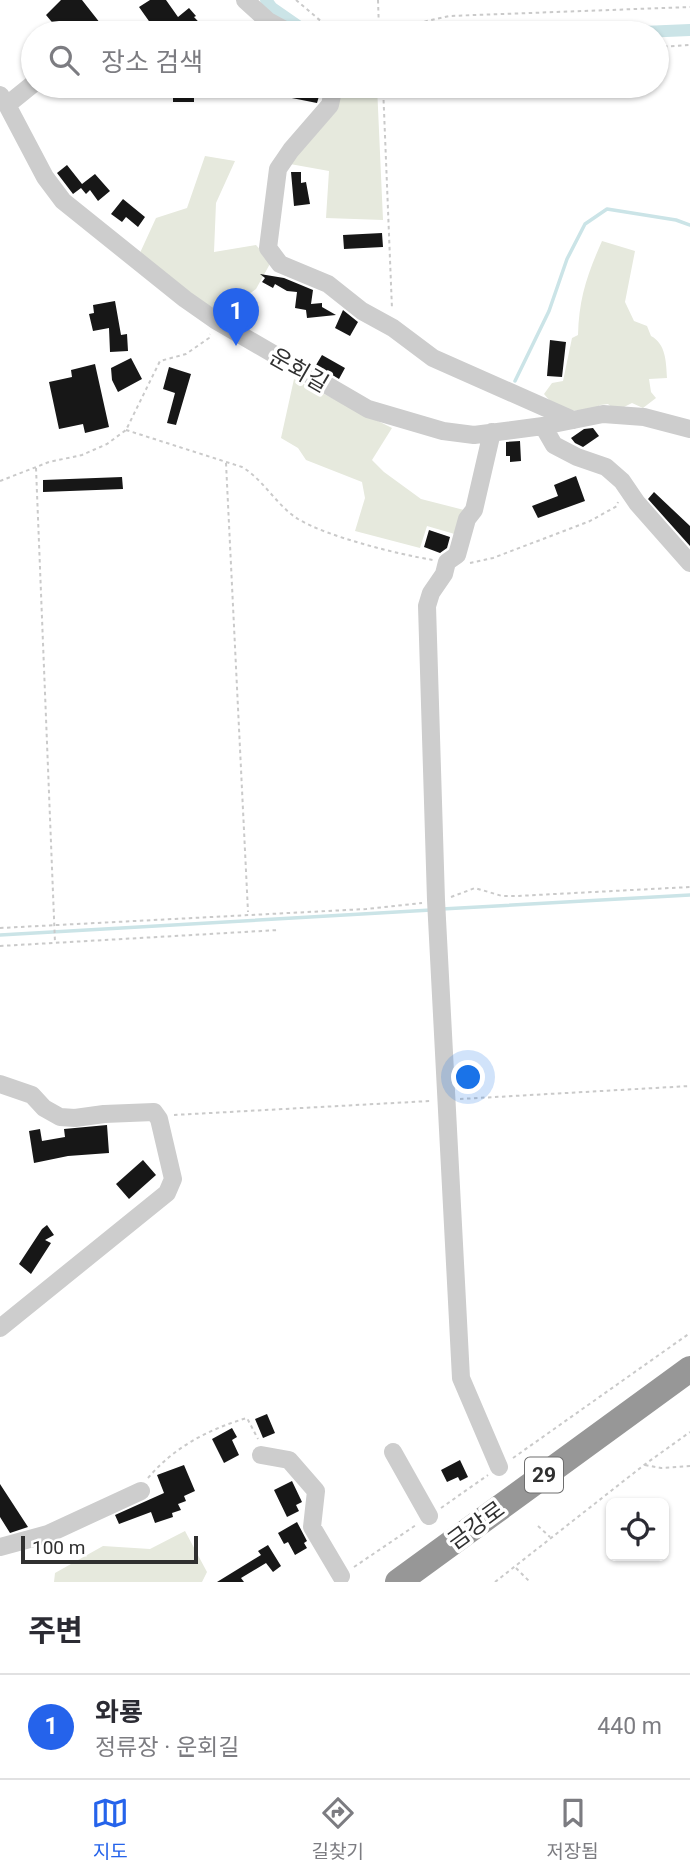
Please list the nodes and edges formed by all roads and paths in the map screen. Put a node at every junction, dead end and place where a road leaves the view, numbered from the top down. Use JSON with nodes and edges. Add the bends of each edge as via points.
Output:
{"nodes":[{"id":1,"x":245,"y":0,"type":"edge"},
{"id":2,"x":296,"y":0,"type":"edge"},
{"id":3,"x":378,"y":0,"type":"edge"},
{"id":4,"x":690,"y":7,"type":"edge"},
{"id":5,"x":268,"y":21,"type":"edge"},
{"id":6,"x":321,"y":21,"type":"edge"},
{"id":7,"x":379,"y":21,"type":"edge"},
{"id":8,"x":428,"y":21,"type":"edge"},
{"id":9,"x":690,"y":45,"type":"edge"},
{"id":10,"x":669,"y":46,"type":"edge"},
{"id":11,"x":21,"y":91,"type":"edge"},
{"id":12,"x":332,"y":98,"type":"edge"},
{"id":13,"x":383,"y":98,"type":"edge"},
{"id":14,"x":4,"y":100,"type":"edge"},
{"id":15,"x":215,"y":320,"type":"junction"},
{"id":16,"x":393,"y":328,"type":"junction"},
{"id":17,"x":573,"y":420,"type":"junction"},
{"id":18,"x":544,"y":426,"type":"junction"},
{"id":19,"x":690,"y":429,"type":"edge"},
{"id":20,"x":126,"y":430,"type":"junction"},
{"id":21,"x":492,"y":432,"type":"junction"},
{"id":22,"x":226,"y":462,"type":"junction"},
{"id":23,"x":36,"y":468,"type":"junction"},
{"id":24,"x":0,"y":481,"type":"edge"},
{"id":25,"x":621,"y":481,"type":"junction"},
{"id":26,"x":447,"y":562,"type":"junction"},
{"id":27,"x":690,"y":563,"type":"edge"},
{"id":28,"x":690,"y":887,"type":"edge"},
{"id":29,"x":436,"y":907,"type":"junction"},
{"id":30,"x":248,"y":913,"type":"junction"},
{"id":31,"x":56,"y":926,"type":"junction"},
{"id":32,"x":0,"y":928,"type":"edge"},
{"id":33,"x":279,"y":930,"type":"dead end"},
{"id":34,"x":55,"y":943,"type":"junction"},
{"id":35,"x":0,"y":946,"type":"edge"},
{"id":36,"x":0,"y":1084,"type":"edge"},
{"id":37,"x":690,"y":1086,"type":"edge"},
{"id":38,"x":446,"y":1100,"type":"junction"},
{"id":39,"x":159,"y":1119,"type":"junction"},
{"id":40,"x":0,"y":1328,"type":"edge"},
{"id":41,"x":690,"y":1369,"type":"edge"},
{"id":42,"x":690,"y":1387,"type":"edge"},
{"id":43,"x":690,"y":1432,"type":"edge"},
{"id":44,"x":393,"y":1452,"type":"dead end"},
{"id":45,"x":261,"y":1455,"type":"joint"},
{"id":46,"x":644,"y":1465,"type":"junction"},
{"id":47,"x":690,"y":1466,"type":"edge"},
{"id":48,"x":499,"y":1467,"type":"dead end"},
{"id":49,"x":141,"y":1491,"type":"joint"},
{"id":50,"x":429,"y":1516,"type":"dead end"},
{"id":51,"x":538,"y":1526,"type":"dead end"},
{"id":52,"x":551,"y":1538,"type":"junction"},
{"id":53,"x":0,"y":1547,"type":"edge"},
{"id":54,"x":514,"y":1567,"type":"junction"},
{"id":55,"x":341,"y":1576,"type":"dead end"},
{"id":56,"x":423,"y":1576,"type":"edge"},
{"id":57,"x":386,"y":1582,"type":"edge"},
{"id":58,"x":398,"y":1582,"type":"edge"},
{"id":59,"x":495,"y":1582,"type":"edge"},
{"id":60,"x":529,"y":1582,"type":"edge"}],
"edges":[{"from":1,"to":5,"type":"street"},
{"from":2,"to":6,"type":"path"},
{"from":3,"to":7,"type":"path"},
{"from":4,"to":8,"type":"path","via":[[449,16]]},
{"from":9,"to":10,"type":"path"},
{"from":11,"to":14,"type":"street"},
{"from":12,"to":16,"type":"street","via":[[330,106],[278,169],[268,248],[280,264],[328,285],[362,312]]},
{"from":13,"to":16,"type":"path"},
{"from":14,"to":15,"type":"street","name":"운회길","via":[[63,201]]},
{"from":15,"to":20,"type":"path","via":[[209,338],[186,354],[160,360]]},
{"from":15,"to":21,"type":"street","name":"운회길","via":[[368,409],[443,431]]},
{"from":16,"to":17,"type":"street","via":[[433,358]]},
{"from":17,"to":18,"type":"street","name":"운회길"},
{"from":17,"to":19,"type":"street","name":"운회길","via":[[624,415]]},
{"from":18,"to":21,"type":"street","name":"운회길"},
{"from":18,"to":25,"type":"street","via":[[554,445],[606,467]]},
{"from":20,"to":22,"type":"path"},
{"from":20,"to":23,"type":"path","via":[[82,455]]},
{"from":21,"to":26,"type":"street","via":[[474,510],[457,555]]},
{"from":22,"to":26,"type":"path","via":[[251,472],[298,519],[334,535]]},
{"from":22,"to":30,"type":"path"},
{"from":23,"to":24,"type":"path"},
{"from":23,"to":31,"type":"path"},
{"from":25,"to":26,"type":"path","via":[[617,506],[590,521],[473,564]]},
{"from":25,"to":27,"type":"street"},
{"from":26,"to":29,"type":"street","via":[[427,606]]},
{"from":28,"to":29,"type":"path","via":[[517,896],[475,888]]},
{"from":29,"to":30,"type":"path"},
{"from":29,"to":38,"type":"street"},
{"from":30,"to":31,"type":"path"},
{"from":31,"to":32,"type":"path"},
{"from":31,"to":34,"type":"path"},
{"from":33,"to":34,"type":"path"},
{"from":34,"to":35,"type":"path"},
{"from":36,"to":39,"type":"street","via":[[32,1095],[60,1117],[154,1112]]},
{"from":37,"to":38,"type":"path"},
{"from":38,"to":39,"type":"path"},
{"from":38,"to":48,"type":"street","via":[[461,1378]]},
{"from":39,"to":40,"type":"street","via":[[173,1179],[167,1193]]},
{"from":41,"to":56,"type":"highway","name":"금강로","number":"29"},
{"from":42,"to":56,"type":"highway","name":"금강로","number":"29"},
{"from":43,"to":46,"type":"path"},
{"from":44,"to":50,"type":"street"},
{"from":45,"to":49,"type":"path","via":[[247,1418],[191,1440],[149,1476]]},
{"from":45,"to":55,"type":"street","via":[[289,1460],[316,1490],[312,1527]]},
{"from":46,"to":47,"type":"path"},
{"from":46,"to":52,"type":"path"},
{"from":49,"to":53,"type":"street","via":[[48,1534]]},
{"from":51,"to":52,"type":"path"},
{"from":52,"to":54,"type":"path"},
{"from":54,"to":59,"type":"path"},
{"from":54,"to":60,"type":"path"},
{"from":56,"to":57,"type":"highway"},
{"from":56,"to":58,"type":"highway","name":"금강로","number":"29"}]}
